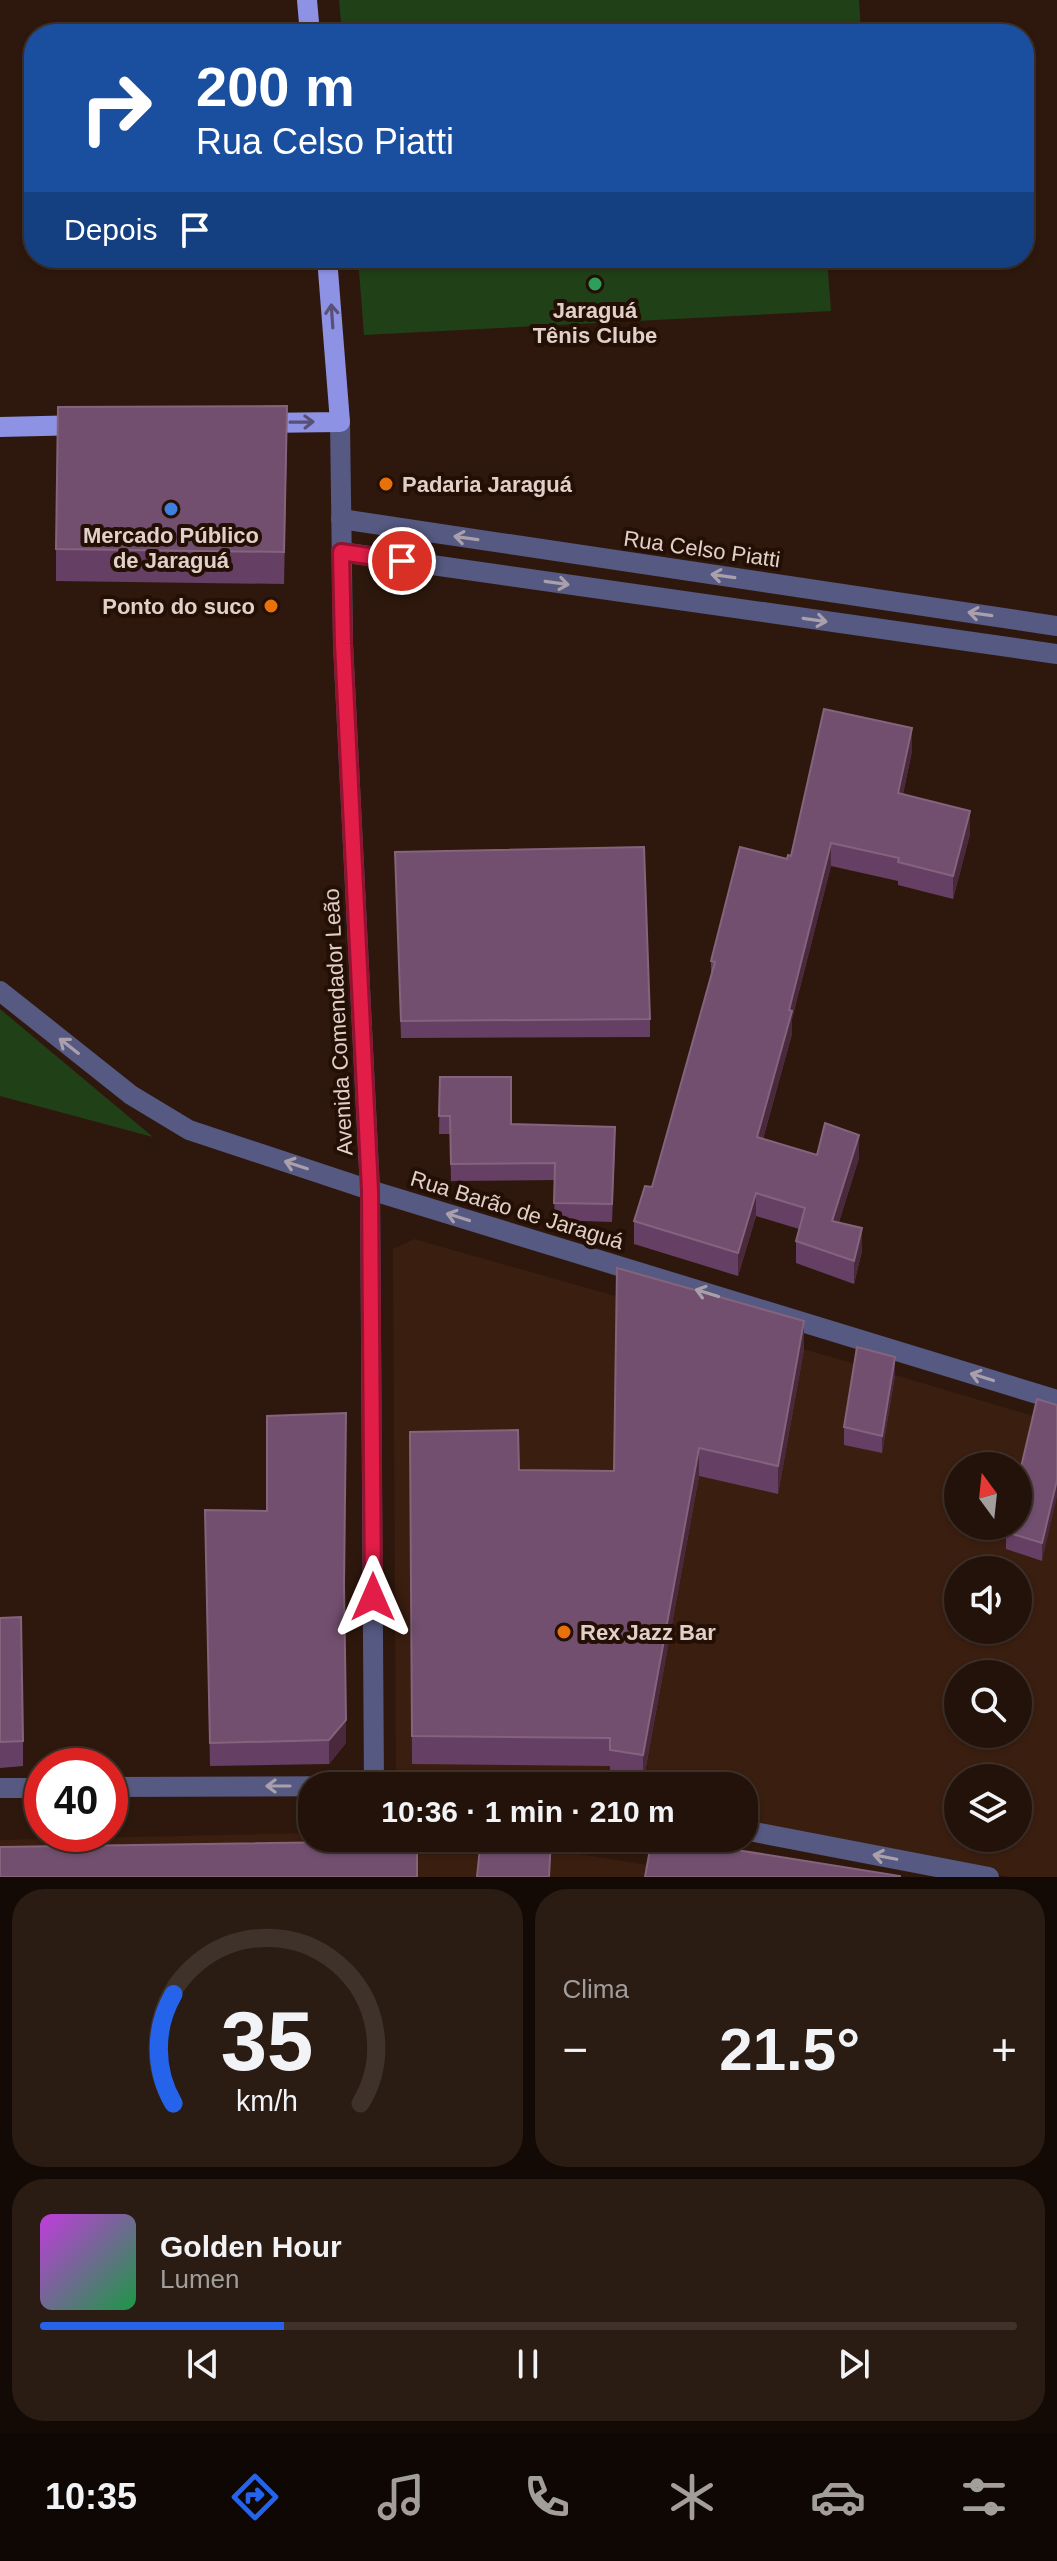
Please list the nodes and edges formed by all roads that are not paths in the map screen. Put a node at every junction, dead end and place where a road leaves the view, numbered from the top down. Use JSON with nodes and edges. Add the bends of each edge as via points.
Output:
{"nodes":[{"id":1,"x":307,"y":0,"type":"edge"},
{"id":2,"x":309,"y":24,"type":"edge"},
{"id":3,"x":328,"y":268,"type":"edge"},
{"id":4,"x":340,"y":422,"type":"junction"},
{"id":5,"x":247,"y":423,"type":"edge"},
{"id":6,"x":106,"y":425,"type":"edge"},
{"id":7,"x":0,"y":427,"type":"edge"},
{"id":8,"x":341,"y":519,"type":"junction"},
{"id":9,"x":341,"y":552,"type":"junction"},
{"id":10,"x":1057,"y":626,"type":"edge"},
{"id":11,"x":1057,"y":654,"type":"edge"},
{"id":12,"x":0,"y":991,"type":"edge"},
{"id":13,"x":370,"y":1190,"type":"junction"},
{"id":14,"x":1057,"y":1400,"type":"edge"},
{"id":15,"x":374,"y":1772,"type":"edge"},
{"id":16,"x":298,"y":1786,"type":"edge"},
{"id":17,"x":128,"y":1787,"type":"edge"},
{"id":18,"x":0,"y":1788,"type":"edge"},
{"id":19,"x":24,"y":1788,"type":"edge"},
{"id":20,"x":758,"y":1833,"type":"edge"},
{"id":21,"x":989,"y":1877,"type":"edge"}],
"edges":[{"from":1,"to":2,"type":"main road"},
{"from":4,"to":3,"type":"main road","name":"Avenida Comendador Leão","one_way":true},
{"from":5,"to":4,"type":"main road","one_way":true},
{"from":4,"to":8,"type":"street","name":"Avenida Comendador Leão"},
{"from":6,"to":7,"type":"main road"},
{"from":8,"to":9,"type":"street","name":"Avenida Comendador Leão"},
{"from":10,"to":8,"type":"street","name":"Rua Celso Piatti","one_way":true},
{"from":9,"to":11,"type":"street","one_way":true},
{"from":9,"to":13,"type":"street","name":"Avenida Comendador Leão"},
{"from":13,"to":12,"type":"street","name":"Rua Barão de Jaraguá","one_way":true,"via":[[189,1130],[131,1095]]},
{"from":14,"to":13,"type":"street","name":"Rua Barão de Jaraguá","one_way":true},
{"from":13,"to":15,"type":"street","name":"Avenida Comendador Leão"},
{"from":16,"to":17,"type":"street","one_way":true},
{"from":18,"to":19,"type":"street"},
{"from":21,"to":20,"type":"street","one_way":true}]}
